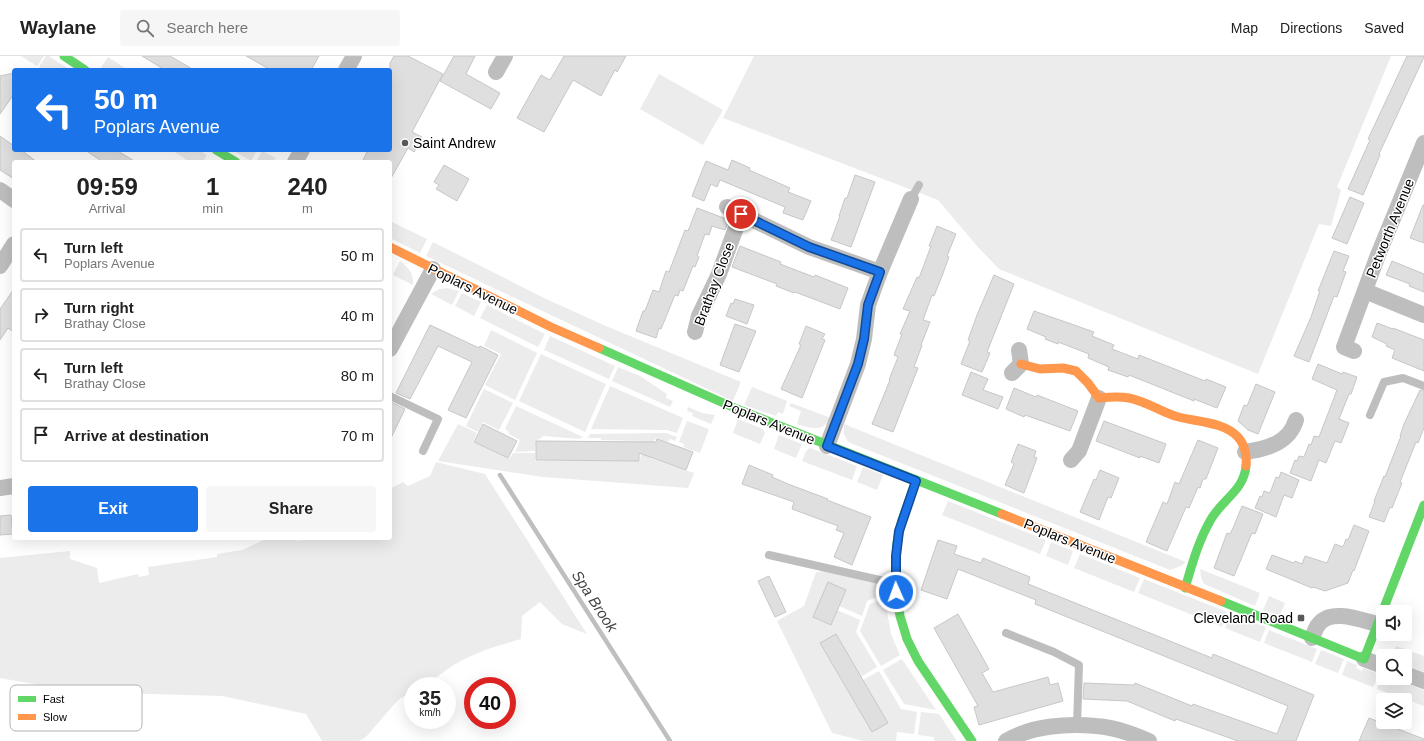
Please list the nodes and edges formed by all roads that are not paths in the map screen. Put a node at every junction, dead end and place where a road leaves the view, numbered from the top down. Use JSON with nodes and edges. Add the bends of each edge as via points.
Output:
{"nodes":[{"id":1,"x":64,"y":56,"type":"edge"},
{"id":2,"x":354,"y":56,"type":"edge"},
{"id":3,"x":505,"y":56,"type":"edge"},
{"id":4,"x":82,"y":68,"type":"edge"},
{"id":5,"x":347,"y":68,"type":"edge"},
{"id":6,"x":496,"y":72,"type":"dead end"},
{"id":7,"x":1424,"y":143,"type":"edge"},
{"id":8,"x":219,"y":152,"type":"edge"},
{"id":9,"x":233,"y":160,"type":"edge"},
{"id":10,"x":0,"y":190,"type":"edge"},
{"id":11,"x":914,"y":196,"type":"dead end"},
{"id":12,"x":12,"y":199,"type":"edge"},
{"id":13,"x":12,"y":247,"type":"edge"},
{"id":14,"x":392,"y":248,"type":"edge"},
{"id":15,"x":0,"y":266,"type":"edge"},
{"id":16,"x":433,"y":269,"type":"junction"},
{"id":17,"x":880,"y":272,"type":"junction"},
{"id":18,"x":1364,"y":291,"type":"junction"},
{"id":19,"x":1424,"y":315,"type":"edge"},
{"id":20,"x":696,"y":334,"type":"dead end"},
{"id":21,"x":392,"y":345,"type":"edge"},
{"id":22,"x":1354,"y":351,"type":"dead end"},
{"id":23,"x":1017,"y":362,"type":"dead end"},
{"id":24,"x":1424,"y":386,"type":"edge"},
{"id":25,"x":392,"y":397,"type":"edge"},
{"id":26,"x":1100,"y":398,"type":"junction"},
{"id":27,"x":1370,"y":415,"type":"dead end"},
{"id":28,"x":1296,"y":416,"type":"dead end"},
{"id":29,"x":827,"y":446,"type":"junction"},
{"id":30,"x":423,"y":452,"type":"dead end"},
{"id":31,"x":1245,"y":452,"type":"junction"},
{"id":32,"x":1071,"y":460,"type":"dead end"},
{"id":33,"x":916,"y":481,"type":"junction"},
{"id":34,"x":12,"y":486,"type":"edge"},
{"id":35,"x":0,"y":488,"type":"edge"},
{"id":36,"x":1423,"y":508,"type":"edge"},
{"id":37,"x":769,"y":555,"type":"dead end"},
{"id":38,"x":895,"y":583,"type":"junction"},
{"id":39,"x":1185,"y":588,"type":"junction"},
{"id":40,"x":1385,"y":605,"type":"edge"},
{"id":41,"x":1376,"y":624,"type":"edge"},
{"id":42,"x":1376,"y":627,"type":"edge"},
{"id":43,"x":1006,"y":633,"type":"dead end"},
{"id":44,"x":1312,"y":638,"type":"junction"},
{"id":45,"x":1364,"y":659,"type":"junction"},
{"id":46,"x":1376,"y":663,"type":"edge"},
{"id":47,"x":1412,"y":677,"type":"edge"},
{"id":48,"x":1424,"y":681,"type":"edge"},
{"id":49,"x":1077,"y":725,"type":"junction"},
{"id":50,"x":972,"y":741,"type":"edge"},
{"id":51,"x":1006,"y":741,"type":"edge"},
{"id":52,"x":1149,"y":741,"type":"edge"}],
"edges":[{"from":1,"to":4,"type":"street"},
{"from":2,"to":5,"type":"street"},
{"from":3,"to":6,"type":"street"},
{"from":7,"to":18,"type":"street","name":"Petworth Avenue"},
{"from":8,"to":9,"type":"street"},
{"from":10,"to":12,"type":"street"},
{"from":11,"to":17,"type":"street"},
{"from":13,"to":15,"type":"street"},
{"from":14,"to":16,"type":"street","name":"Poplars Avenue"},
{"from":16,"to":21,"type":"street"},
{"from":16,"to":29,"type":"street","name":"Poplars Avenue","via":[[613,355],[737,410]]},
{"from":17,"to":20,"type":"street","name":"Brathay Close","via":[[809,247],[734,210],[719,274],[699,316]]},
{"from":17,"to":29,"type":"street","via":[[868,305],[858,364]]},
{"from":18,"to":19,"type":"street","name":"Petworth Avenue"},
{"from":18,"to":22,"type":"street","name":"Petworth Avenue","via":[[1344,347]]},
{"from":23,"to":26,"type":"street","via":[[1040,369],[1063,368],[1076,371]]},
{"from":24,"to":27,"type":"lane","via":[[1403,378],[1384,382]]},
{"from":25,"to":30,"type":"lane","via":[[438,419]]},
{"from":26,"to":31,"type":"street","via":[[1129,397],[1174,415],[1222,427],[1237,436]]},
{"from":26,"to":32,"type":"street","via":[[1079,451]]},
{"from":28,"to":31,"type":"street","via":[[1290,433],[1275,445]]},
{"from":29,"to":33,"type":"street","name":"Poplars Avenue"},
{"from":31,"to":39,"type":"street","via":[[1244,476],[1209,522]]},
{"from":33,"to":38,"type":"street","via":[[899,531]]},
{"from":33,"to":39,"type":"street","name":"Poplars Avenue"},
{"from":34,"to":35,"type":"street"},
{"from":36,"to":40,"type":"street"},
{"from":37,"to":38,"type":"lane"},
{"from":38,"to":50,"type":"street","via":[[900,616],[912,650]]},
{"from":39,"to":44,"type":"street","name":"Poplars Avenue"},
{"from":41,"to":44,"type":"street","via":[[1348,616],[1329,617],[1319,623]]},
{"from":42,"to":45,"type":"street"},
{"from":43,"to":49,"type":"lane","via":[[1079,665]]},
{"from":44,"to":45,"type":"street","name":"Poplars Avenue"},
{"from":45,"to":46,"type":"street","name":"Poplars Avenue"},
{"from":47,"to":48,"type":"street"},
{"from":49,"to":51,"type":"street","via":[[1031,731]]},
{"from":49,"to":52,"type":"street","via":[[1097,726]]}]}
